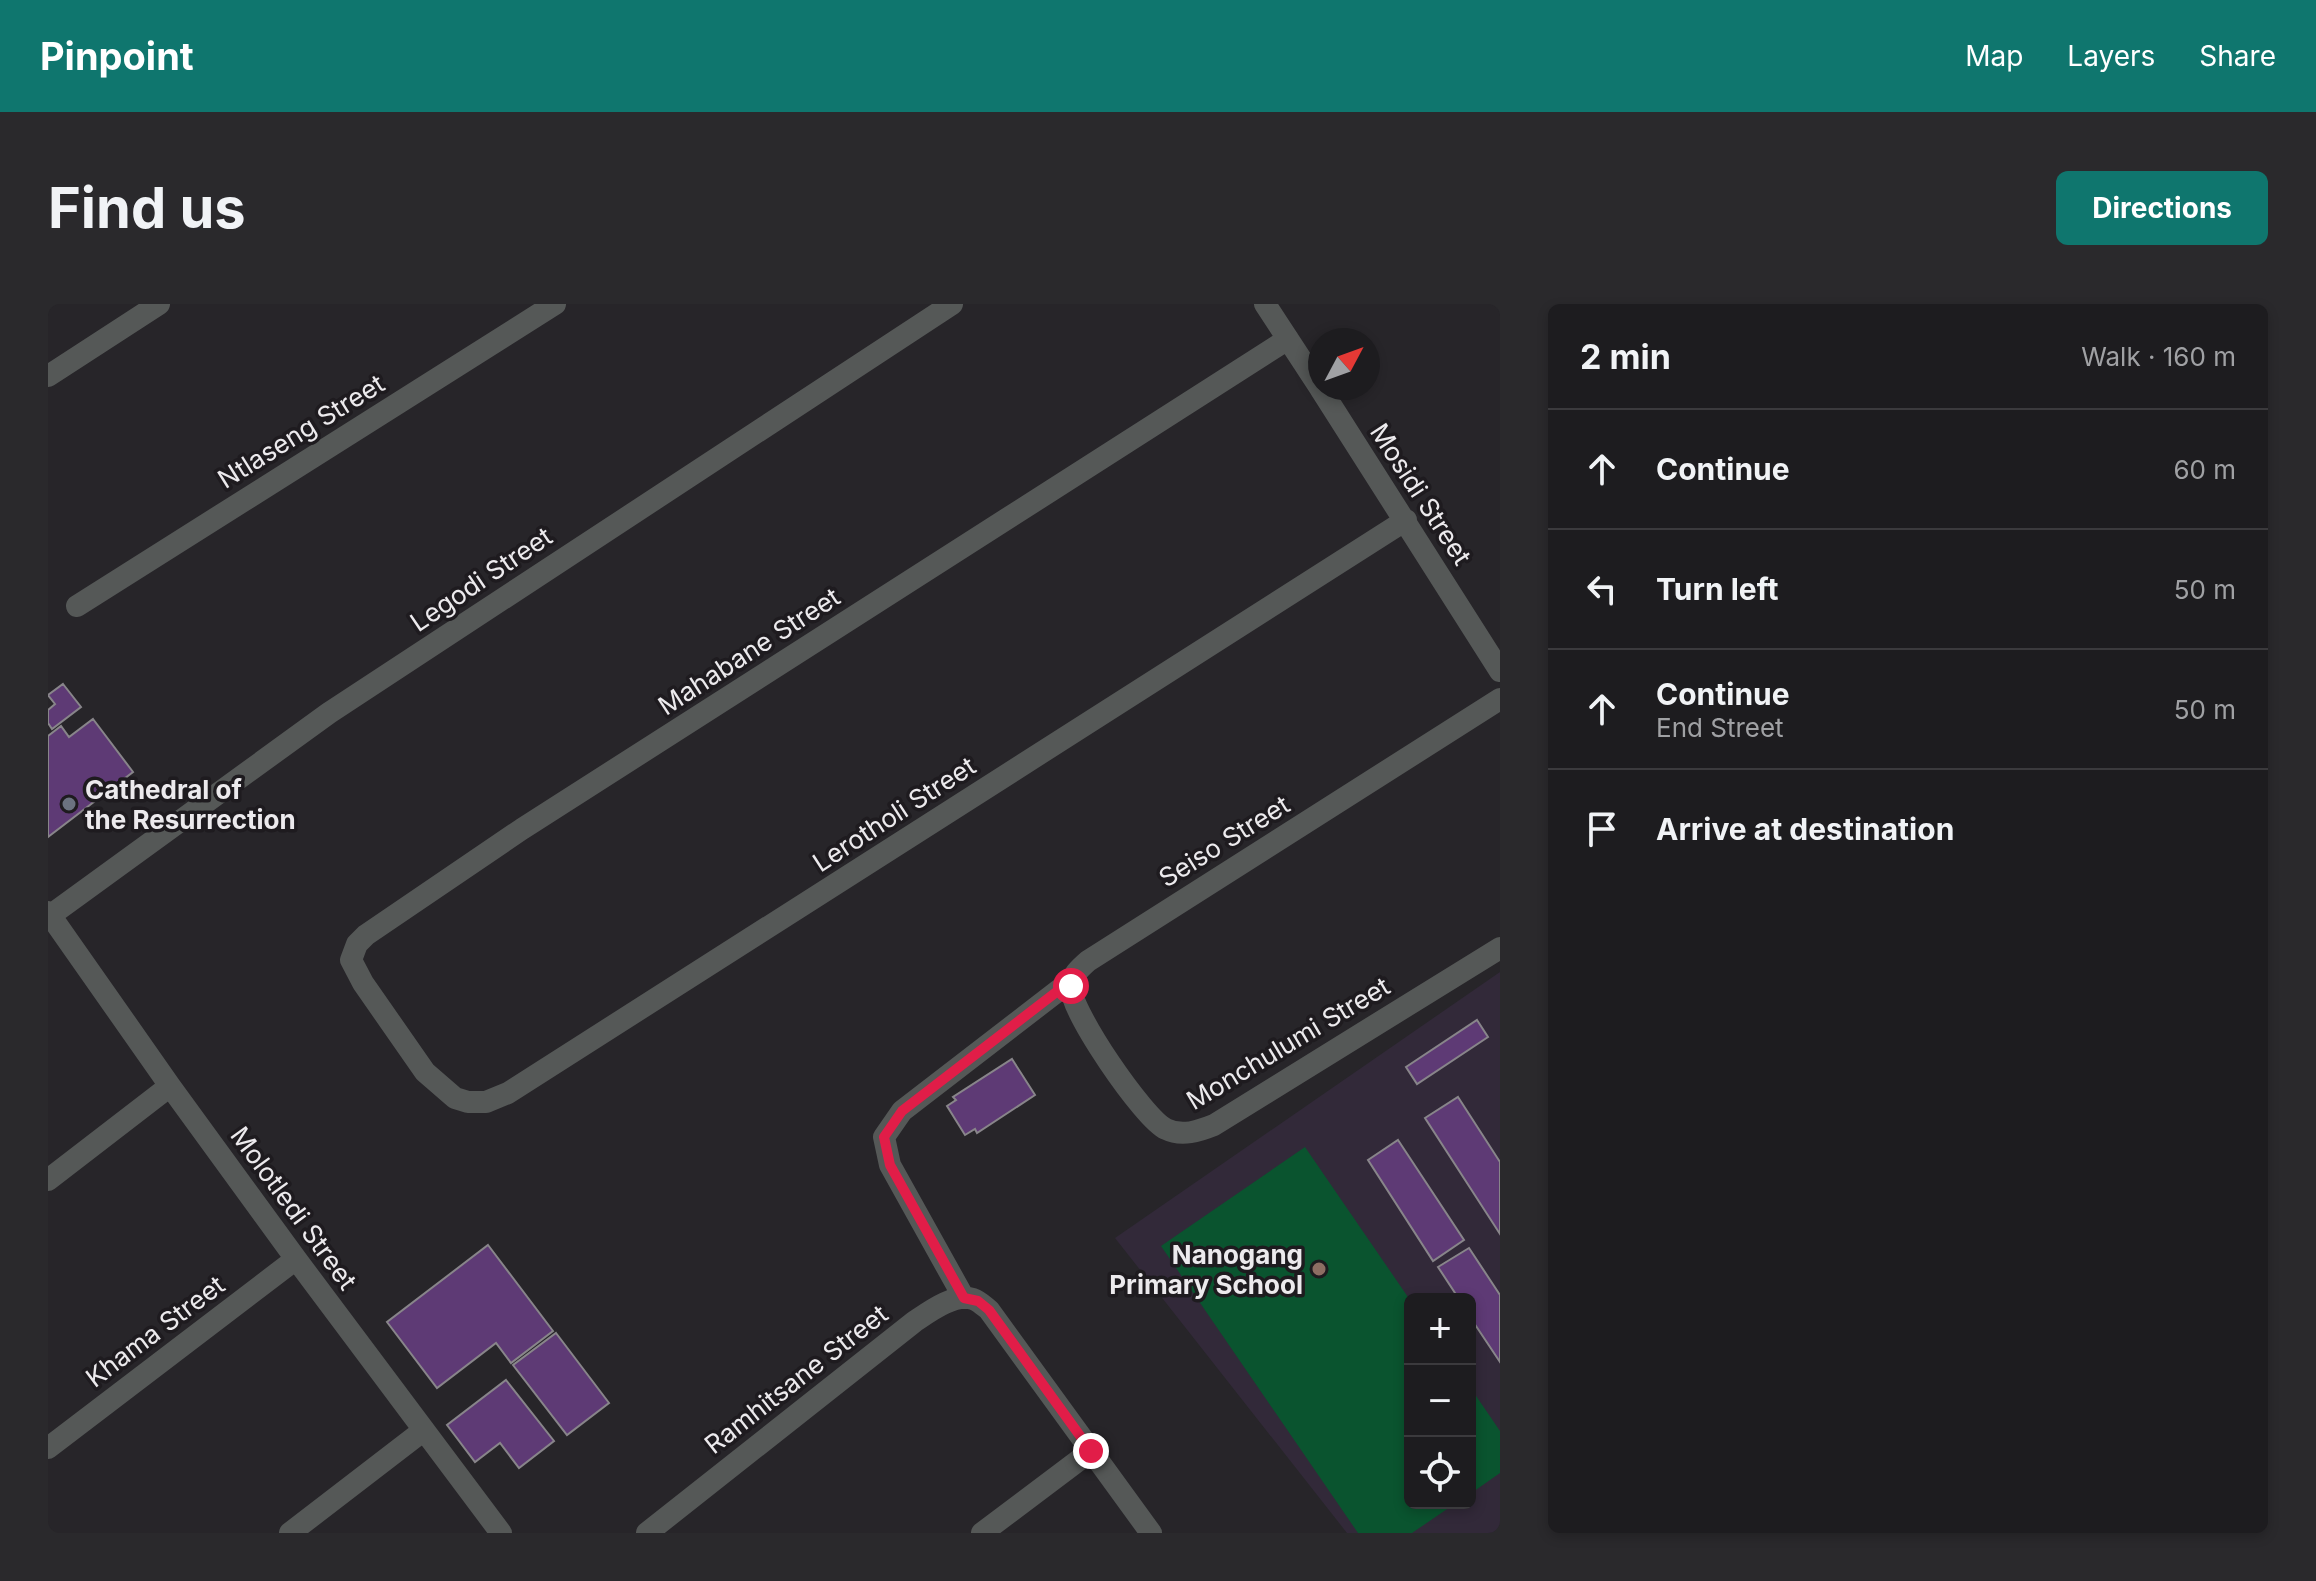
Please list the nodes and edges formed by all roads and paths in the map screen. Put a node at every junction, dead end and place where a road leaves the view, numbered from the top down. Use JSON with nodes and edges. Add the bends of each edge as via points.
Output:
{"nodes":[{"id":1,"x":159,"y":304,"type":"edge"},
{"id":2,"x":555,"y":304,"type":"edge"},
{"id":3,"x":952,"y":304,"type":"edge"},
{"id":4,"x":1265,"y":304,"type":"edge"},
{"id":5,"x":1288,"y":339,"type":"junction"},
{"id":6,"x":1308,"y":370,"type":"edge"},
{"id":7,"x":48,"y":376,"type":"edge"},
{"id":8,"x":1328,"y":400,"type":"edge"},
{"id":9,"x":1406,"y":520,"type":"junction"},
{"id":10,"x":77,"y":606,"type":"dead end"},
{"id":11,"x":1500,"y":671,"type":"edge"},
{"id":12,"x":1500,"y":699,"type":"edge"},
{"id":13,"x":49,"y":915,"type":"edge"},
{"id":14,"x":1500,"y":948,"type":"edge"},
{"id":15,"x":1071,"y":986,"type":"junction"},
{"id":16,"x":414,"y":1057,"type":"joint"},
{"id":17,"x":170,"y":1086,"type":"junction"},
{"id":18,"x":48,"y":1180,"type":"edge"},
{"id":19,"x":296,"y":1259,"type":"junction"},
{"id":20,"x":964,"y":1298,"type":"junction"},
{"id":21,"x":424,"y":1430,"type":"junction"},
{"id":22,"x":48,"y":1448,"type":"edge"},
{"id":23,"x":1091,"y":1451,"type":"junction"},
{"id":24,"x":290,"y":1533,"type":"edge"},
{"id":25,"x":501,"y":1533,"type":"edge"},
{"id":26,"x":647,"y":1533,"type":"edge"},
{"id":27,"x":982,"y":1533,"type":"edge"},
{"id":28,"x":1151,"y":1533,"type":"edge"}],
"edges":[{"from":1,"to":7,"type":"street"},
{"from":2,"to":10,"type":"street","name":"Ntlaseng Street"},
{"from":3,"to":13,"type":"street","name":"Legodi Street","via":[[329,713]]},
{"from":4,"to":5,"type":"street","name":"Mosidi Street"},
{"from":5,"to":6,"type":"street","name":"Mosidi Street"},
{"from":5,"to":16,"type":"street","name":"Mahabane Street","via":[[522,829],[366,935],[351,960]]},
{"from":8,"to":9,"type":"street","name":"Mosidi Street"},
{"from":9,"to":11,"type":"street","name":"Mosidi Street"},
{"from":9,"to":16,"type":"street","name":"Lerotholi Street","via":[[508,1093],[486,1102],[455,1098]]},
{"from":12,"to":15,"type":"street","name":"Seiso Street","via":[[1088,961],[1075,973]]},
{"from":13,"to":17,"type":"street","name":"Molotledi Street"},
{"from":14,"to":15,"type":"street","name":"Monchulumi Street","via":[[1195,1132],[1166,1129],[1153,1119],[1078,1012]]},
{"from":15,"to":20,"type":"street","name":"Seiso Street","via":[[902,1111],[884,1137],[890,1165]]},
{"from":17,"to":18,"type":"street"},
{"from":17,"to":19,"type":"street","name":"Molotledi Street"},
{"from":19,"to":21,"type":"street","name":"Molotledi Street"},
{"from":19,"to":22,"type":"street","name":"Khama Street"},
{"from":20,"to":23,"type":"street","via":[[989,1310]]},
{"from":20,"to":26,"type":"street","name":"Ramhitsane Street","via":[[914,1322]]},
{"from":21,"to":24,"type":"street"},
{"from":21,"to":25,"type":"street","name":"Molotledi Street"},
{"from":23,"to":27,"type":"street"},
{"from":23,"to":28,"type":"street"}]}
